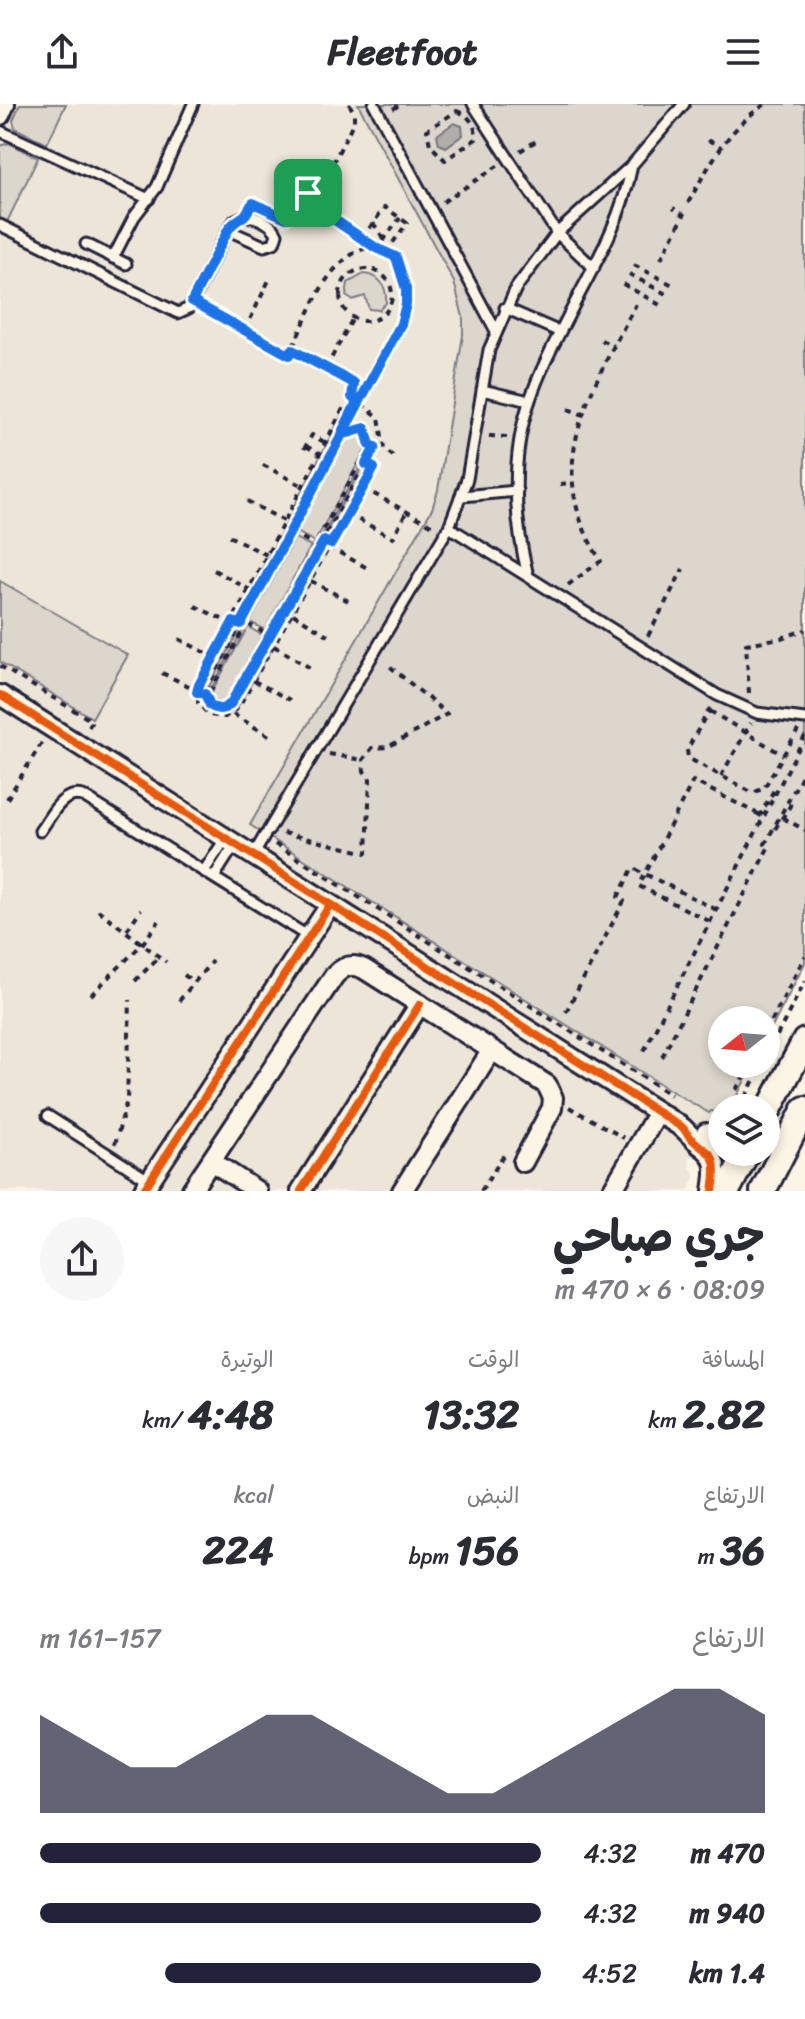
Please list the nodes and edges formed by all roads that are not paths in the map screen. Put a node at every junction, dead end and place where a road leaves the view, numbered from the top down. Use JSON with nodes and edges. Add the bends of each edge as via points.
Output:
{"nodes":[{"id":1,"x":5,"y":104,"type":"edge"},
{"id":2,"x":193,"y":104,"type":"edge"},
{"id":3,"x":374,"y":104,"type":"edge"},
{"id":4,"x":473,"y":104,"type":"edge"},
{"id":5,"x":684,"y":104,"type":"edge"},
{"id":6,"x":0,"y":115,"type":"edge"},
{"id":7,"x":0,"y":131,"type":"edge"},
{"id":8,"x":632,"y":165,"type":"junction"},
{"id":9,"x":149,"y":199,"type":"junction"},
{"id":10,"x":0,"y":225,"type":"edge"},
{"id":11,"x":228,"y":230,"type":"junction"},
{"id":12,"x":557,"y":233,"type":"junction"},
{"id":13,"x":86,"y":244,"type":"dead end"},
{"id":14,"x":113,"y":258,"type":"junction"},
{"id":15,"x":126,"y":264,"type":"dead end"},
{"id":16,"x":594,"y":268,"type":"junction"},
{"id":17,"x":505,"y":308,"type":"junction"},
{"id":18,"x":496,"y":331,"type":"junction"},
{"id":19,"x":560,"y":332,"type":"junction"},
{"id":20,"x":482,"y":390,"type":"junction"},
{"id":21,"x":529,"y":401,"type":"junction"},
{"id":22,"x":517,"y":491,"type":"junction"},
{"id":23,"x":462,"y":496,"type":"junction"},
{"id":24,"x":448,"y":530,"type":"junction"},
{"id":25,"x":528,"y":576,"type":"junction"},
{"id":26,"x":0,"y":695,"type":"edge"},
{"id":27,"x":804,"y":719,"type":"edge"},
{"id":28,"x":40,"y":831,"type":"dead end"},
{"id":29,"x":230,"y":841,"type":"junction"},
{"id":30,"x":253,"y":856,"type":"junction"},
{"id":31,"x":204,"y":871,"type":"junction"},
{"id":32,"x":214,"y":877,"type":"junction"},
{"id":33,"x":330,"y":905,"type":"junction"},
{"id":34,"x":309,"y":937,"type":"junction"},
{"id":35,"x":420,"y":1004,"type":"junction"},
{"id":36,"x":805,"y":1041,"type":"edge"},
{"id":37,"x":492,"y":1050,"type":"junction"},
{"id":38,"x":777,"y":1094,"type":"edge"},
{"id":39,"x":805,"y":1109,"type":"edge"},
{"id":40,"x":658,"y":1112,"type":"junction"},
{"id":41,"x":48,"y":1116,"type":"dead end"},
{"id":42,"x":701,"y":1136,"type":"edge"},
{"id":43,"x":211,"y":1161,"type":"junction"},
{"id":44,"x":523,"y":1162,"type":"dead end"},
{"id":45,"x":740,"y":1166,"type":"edge"},
{"id":46,"x":146,"y":1186,"type":"edge"},
{"id":47,"x":191,"y":1191,"type":"edge"},
{"id":48,"x":257,"y":1191,"type":"edge"},
{"id":49,"x":301,"y":1191,"type":"edge"},
{"id":50,"x":402,"y":1191,"type":"edge"},
{"id":51,"x":612,"y":1191,"type":"edge"},
{"id":52,"x":713,"y":1191,"type":"edge"},
{"id":53,"x":727,"y":1191,"type":"edge"},
{"id":54,"x":763,"y":1191,"type":"edge"}],
"edges":[{"from":1,"to":6,"type":"street"},
{"from":2,"to":9,"type":"lane"},
{"from":3,"to":18,"type":"lane"},
{"from":4,"to":12,"type":"lane"},
{"from":5,"to":8,"type":"lane"},
{"from":7,"to":9,"type":"lane"},
{"from":8,"to":12,"type":"lane"},
{"from":8,"to":16,"type":"lane","via":[[620,213]]},
{"from":9,"to":14,"type":"lane"},
{"from":10,"to":11,"type":"lane","via":[[175,312],[186,310],[192,301]]},
{"from":11,"to":11,"type":"lane","via":[[264,246],[274,243],[277,234],[272,226],[249,216],[235,220]]},
{"from":12,"to":16,"type":"lane"},
{"from":12,"to":17,"type":"lane"},
{"from":13,"to":14,"type":"lane"},
{"from":14,"to":15,"type":"lane"},
{"from":16,"to":19,"type":"lane"},
{"from":17,"to":18,"type":"lane"},
{"from":17,"to":19,"type":"lane"},
{"from":18,"to":20,"type":"lane"},
{"from":19,"to":21,"type":"lane"},
{"from":20,"to":21,"type":"lane"},
{"from":20,"to":23,"type":"lane"},
{"from":21,"to":22,"type":"lane"},
{"from":22,"to":23,"type":"lane"},
{"from":22,"to":25,"type":"lane"},
{"from":23,"to":24,"type":"lane"},
{"from":24,"to":25,"type":"lane"},
{"from":24,"to":30,"type":"lane"},
{"from":25,"to":27,"type":"lane","via":[[717,695],[757,713]]},
{"from":26,"to":29,"type":"street"},
{"from":28,"to":31,"type":"lane","via":[[63,799],[78,794]]},
{"from":29,"to":30,"type":"street"},
{"from":29,"to":31,"type":"lane"},
{"from":29,"to":32,"type":"lane"},
{"from":30,"to":33,"type":"street"},
{"from":31,"to":32,"type":"lane"},
{"from":32,"to":34,"type":"lane"},
{"from":33,"to":34,"type":"street"},
{"from":33,"to":40,"type":"street"},
{"from":34,"to":46,"type":"street"},
{"from":35,"to":37,"type":"street"},
{"from":35,"to":43,"type":"street","via":[[358,966],[339,971]]},
{"from":35,"to":49,"type":"street"},
{"from":36,"to":38,"type":"main road"},
{"from":37,"to":44,"type":"street","via":[[547,1085],[553,1098]]},
{"from":37,"to":50,"type":"street"},
{"from":39,"to":54,"type":"main road"},
{"from":40,"to":42,"type":"street"},
{"from":40,"to":51,"type":"street"},
{"from":41,"to":46,"type":"lane","via":[[111,1156]]},
{"from":42,"to":52,"type":"street","via":[[716,1165]]},
{"from":43,"to":47,"type":"street"},
{"from":43,"to":48,"type":"street"},
{"from":45,"to":53,"type":"main road"}]}
